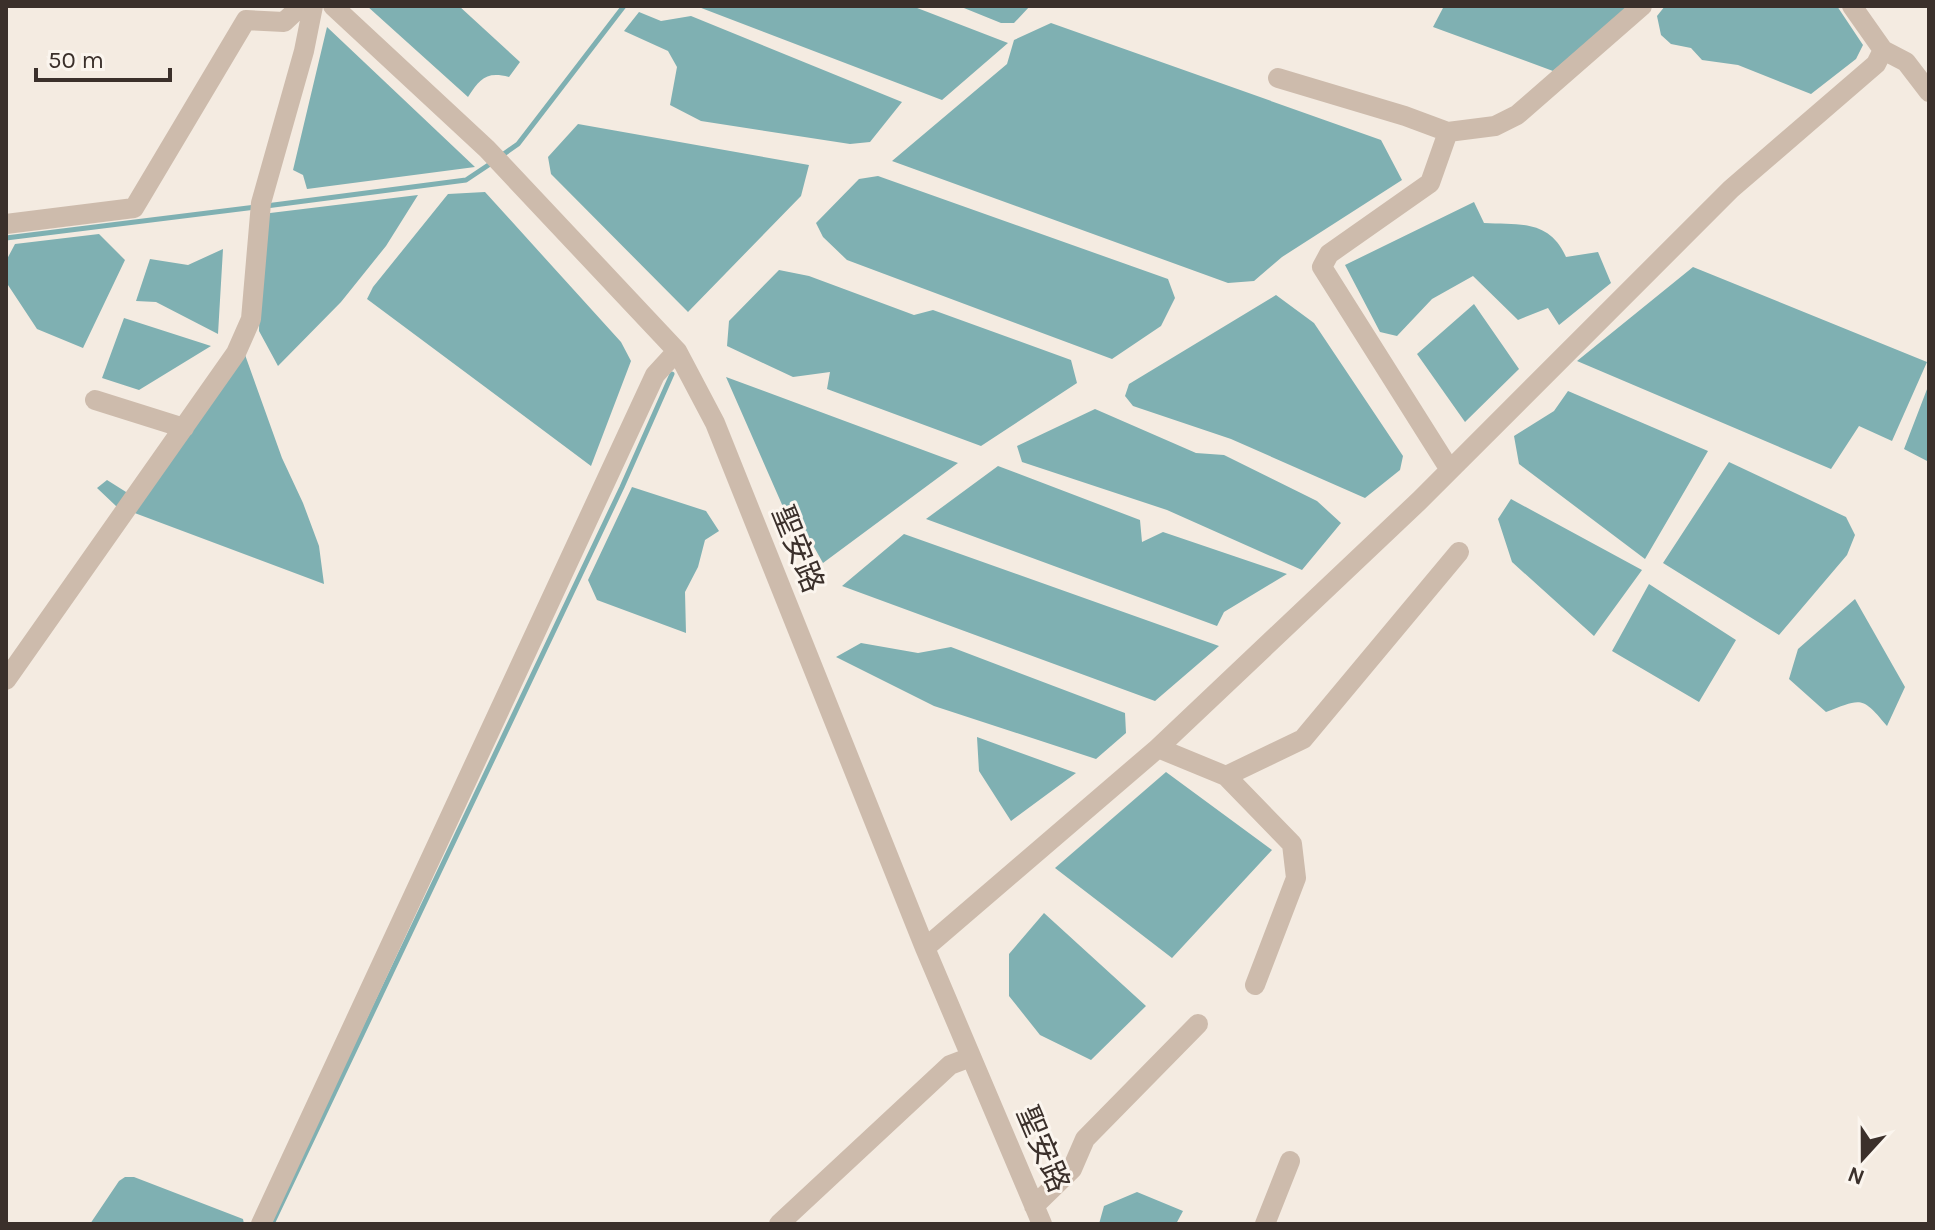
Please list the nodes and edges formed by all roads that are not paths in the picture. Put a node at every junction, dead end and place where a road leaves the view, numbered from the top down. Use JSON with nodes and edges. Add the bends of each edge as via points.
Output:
{"nodes":[{"id":1,"x":301,"y":6,"type":"edge"},
{"id":2,"x":313,"y":6,"type":"edge"},
{"id":3,"x":333,"y":6,"type":"edge"},
{"id":4,"x":1642,"y":6,"type":"edge"},
{"id":5,"x":1852,"y":6,"type":"edge"},
{"id":6,"x":1883,"y":50,"type":"junction"},
{"id":7,"x":1278,"y":78,"type":"dead end"},
{"id":8,"x":1929,"y":92,"type":"edge"},
{"id":9,"x":1448,"y":132,"type":"junction"},
{"id":10,"x":6,"y":224,"type":"edge"},
{"id":11,"x":677,"y":351,"type":"junction"},
{"id":12,"x":95,"y":400,"type":"dead end"},
{"id":13,"x":184,"y":428,"type":"junction"},
{"id":14,"x":1450,"y":470,"type":"junction"},
{"id":15,"x":1459,"y":552,"type":"dead end"},
{"id":16,"x":6,"y":680,"type":"edge"},
{"id":17,"x":1158,"y":748,"type":"junction"},
{"id":18,"x":1226,"y":776,"type":"junction"},
{"id":19,"x":925,"y":948,"type":"junction"},
{"id":20,"x":1255,"y":985,"type":"dead end"},
{"id":21,"x":1198,"y":1024,"type":"dead end"},
{"id":22,"x":971,"y":1057,"type":"junction"},
{"id":23,"x":1290,"y":1161,"type":"dead end"},
{"id":24,"x":1038,"y":1215,"type":"edge"},
{"id":25,"x":261,"y":1224,"type":"edge"},
{"id":26,"x":779,"y":1224,"type":"edge"},
{"id":27,"x":1265,"y":1224,"type":"edge"}],
"edges":[{"from":1,"to":10,"type":"street","via":[[284,22],[246,20],[134,208]]},
{"from":2,"to":13,"type":"street","via":[[261,203],[251,319],[236,353]]},
{"from":3,"to":11,"type":"street","name":"聖安路","via":[[487,149]]},
{"from":4,"to":9,"type":"street","via":[[1517,115],[1495,126]]},
{"from":5,"to":6,"type":"street"},
{"from":6,"to":8,"type":"street","via":[[1906,62]]},
{"from":6,"to":14,"type":"street","via":[[1876,64],[1731,189]]},
{"from":7,"to":9,"type":"street"},
{"from":9,"to":14,"type":"street","via":[[1430,183],[1329,254],[1322,267]]},
{"from":11,"to":19,"type":"street","name":"聖安路","via":[[715,423]]},
{"from":11,"to":25,"type":"street","via":[[655,375]]},
{"from":12,"to":13,"type":"street"},
{"from":13,"to":16,"type":"street"},
{"from":14,"to":17,"type":"street"},
{"from":15,"to":18,"type":"street","via":[[1303,739]]},
{"from":17,"to":18,"type":"street"},
{"from":17,"to":19,"type":"street"},
{"from":18,"to":20,"type":"street","via":[[1292,844],[1296,878]]},
{"from":19,"to":22,"type":"street","name":"聖安路"},
{"from":21,"to":24,"type":"street","via":[[1085,1139],[1072,1169]]},
{"from":22,"to":24,"type":"street","name":"聖安路"},
{"from":22,"to":26,"type":"street","via":[[950,1065]]},
{"from":23,"to":27,"type":"street"}]}
